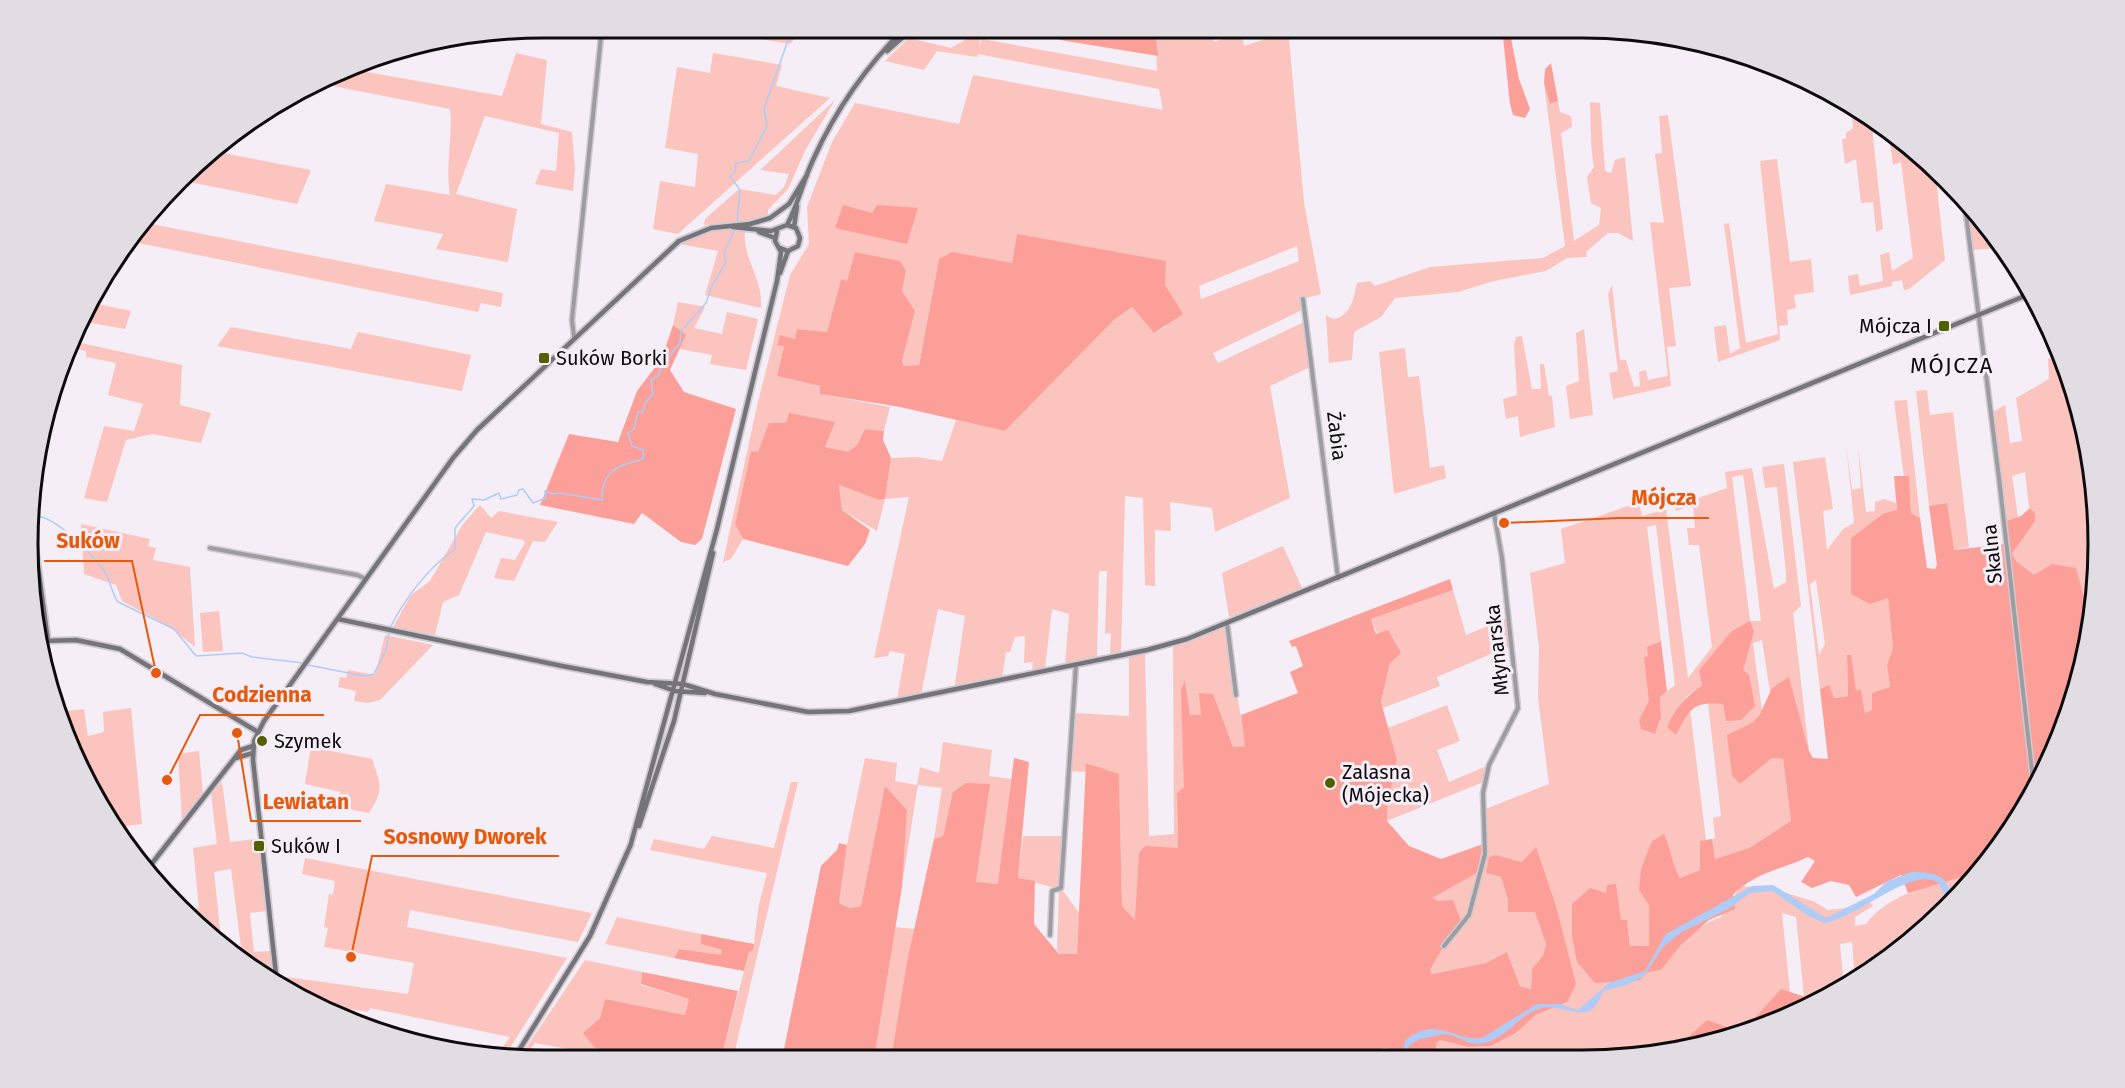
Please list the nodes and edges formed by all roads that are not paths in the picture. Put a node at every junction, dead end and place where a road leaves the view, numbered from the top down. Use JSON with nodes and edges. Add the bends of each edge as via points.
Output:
{"nodes":[{"id":1,"x":601,"y":38,"type":"edge"},
{"id":2,"x":897,"y":38,"type":"edge"},
{"id":3,"x":902,"y":38,"type":"edge"},
{"id":4,"x":881,"y":57,"type":"junction"},
{"id":5,"x":807,"y":175,"type":"junction"},
{"id":6,"x":800,"y":194,"type":"junction"},
{"id":7,"x":1966,"y":215,"type":"edge"},
{"id":8,"x":787,"y":225,"type":"junction"},
{"id":9,"x":736,"y":226,"type":"junction"},
{"id":10,"x":794,"y":226,"type":"junction"},
{"id":11,"x":754,"y":229,"type":"junction"},
{"id":12,"x":777,"y":231,"type":"junction"},
{"id":13,"x":775,"y":238,"type":"junction"},
{"id":14,"x":780,"y":248,"type":"junction"},
{"id":15,"x":788,"y":250,"type":"junction"},
{"id":16,"x":777,"y":281,"type":"junction"},
{"id":17,"x":2023,"y":297,"type":"edge"},
{"id":18,"x":1303,"y":299,"type":"dead end"},
{"id":19,"x":1978,"y":315,"type":"junction"},
{"id":20,"x":574,"y":337,"type":"junction"},
{"id":21,"x":1494,"y":513,"type":"junction"},
{"id":22,"x":717,"y":530,"type":"junction"},
{"id":23,"x":210,"y":548,"type":"dead end"},
{"id":24,"x":1338,"y":578,"type":"junction"},
{"id":25,"x":366,"y":579,"type":"junction"},
{"id":26,"x":41,"y":594,"type":"edge"},
{"id":27,"x":338,"y":619,"type":"junction"},
{"id":28,"x":44,"y":621,"type":"edge"},
{"id":29,"x":1226,"y":622,"type":"junction"},
{"id":30,"x":46,"y":641,"type":"edge"},
{"id":31,"x":1076,"y":665,"type":"junction"},
{"id":32,"x":647,"y":682,"type":"junction"},
{"id":33,"x":676,"y":683,"type":"junction"},
{"id":34,"x":683,"y":684,"type":"junction"},
{"id":35,"x":675,"y":691,"type":"junction"},
{"id":36,"x":681,"y":691,"type":"junction"},
{"id":37,"x":713,"y":694,"type":"junction"},
{"id":38,"x":1236,"y":694,"type":"dead end"},
{"id":39,"x":258,"y":732,"type":"junction"},
{"id":40,"x":253,"y":746,"type":"junction"},
{"id":41,"x":253,"y":753,"type":"junction"},
{"id":42,"x":236,"y":758,"type":"junction"},
{"id":43,"x":2032,"y":773,"type":"edge"},
{"id":44,"x":630,"y":847,"type":"junction"},
{"id":45,"x":152,"y":864,"type":"edge"},
{"id":46,"x":1050,"y":935,"type":"dead end"},
{"id":47,"x":1444,"y":946,"type":"dead end"},
{"id":48,"x":276,"y":973,"type":"edge"},
{"id":49,"x":520,"y":1049,"type":"edge"}],
"edges":[{"from":1,"to":20,"type":"street","via":[[572,320]]},
{"from":2,"to":4,"type":"street"},
{"from":3,"to":4,"type":"street"},
{"from":4,"to":5,"type":"street","via":[[838,112]]},
{"from":5,"to":6,"type":"street"},
{"from":5,"to":9,"type":"street","via":[[781,212]]},
{"from":6,"to":8,"type":"street"},
{"from":6,"to":10,"type":"street"},
{"from":7,"to":19,"type":"street","name":"Skalna"},
{"from":8,"to":10,"type":"street"},
{"from":8,"to":12,"type":"street"},
{"from":9,"to":11,"type":"street"},
{"from":9,"to":20,"type":"street","via":[[708,229],[679,241]]},
{"from":10,"to":15,"type":"street","via":[[800,241],[796,248]]},
{"from":11,"to":12,"type":"street"},
{"from":11,"to":13,"type":"street"},
{"from":12,"to":13,"type":"street"},
{"from":13,"to":14,"type":"street"},
{"from":14,"to":15,"type":"street"},
{"from":14,"to":16,"type":"street"},
{"from":15,"to":16,"type":"street"},
{"from":16,"to":22,"type":"street"},
{"from":17,"to":19,"type":"street"},
{"from":18,"to":24,"type":"street","name":"Żabia"},
{"from":19,"to":21,"type":"street"},
{"from":19,"to":43,"type":"street","name":"Skalna"},
{"from":20,"to":25,"type":"street","via":[[464,444]]},
{"from":21,"to":24,"type":"street"},
{"from":21,"to":47,"type":"street","name":"Młynarska","via":[[1518,708],[1489,765],[1483,793],[1485,854],[1470,909]]},
{"from":22,"to":33,"type":"street"},
{"from":22,"to":34,"type":"street"},
{"from":23,"to":25,"type":"street"},
{"from":24,"to":29,"type":"street"},
{"from":25,"to":27,"type":"street"},
{"from":26,"to":28,"type":"street"},
{"from":27,"to":32,"type":"street"},
{"from":27,"to":39,"type":"street"},
{"from":29,"to":31,"type":"street","via":[[1163,647]]},
{"from":29,"to":38,"type":"street"},
{"from":30,"to":39,"type":"street","via":[[76,640],[120,649]]},
{"from":31,"to":37,"type":"street","via":[[843,712],[808,712]]},
{"from":31,"to":46,"type":"street","via":[[1061,888],[1052,891]]},
{"from":32,"to":33,"type":"street"},
{"from":32,"to":35,"type":"street"},
{"from":33,"to":34,"type":"street"},
{"from":33,"to":35,"type":"street"},
{"from":34,"to":36,"type":"street"},
{"from":34,"to":37,"type":"street"},
{"from":35,"to":36,"type":"street"},
{"from":35,"to":44,"type":"street"},
{"from":36,"to":37,"type":"street"},
{"from":36,"to":44,"type":"street","via":[[654,788]]},
{"from":39,"to":40,"type":"street"},
{"from":40,"to":41,"type":"street"},
{"from":40,"to":42,"type":"street","via":[[241,750]]},
{"from":41,"to":42,"type":"street"},
{"from":41,"to":48,"type":"street"},
{"from":42,"to":45,"type":"street"},
{"from":44,"to":49,"type":"street","via":[[590,936]]}]}
